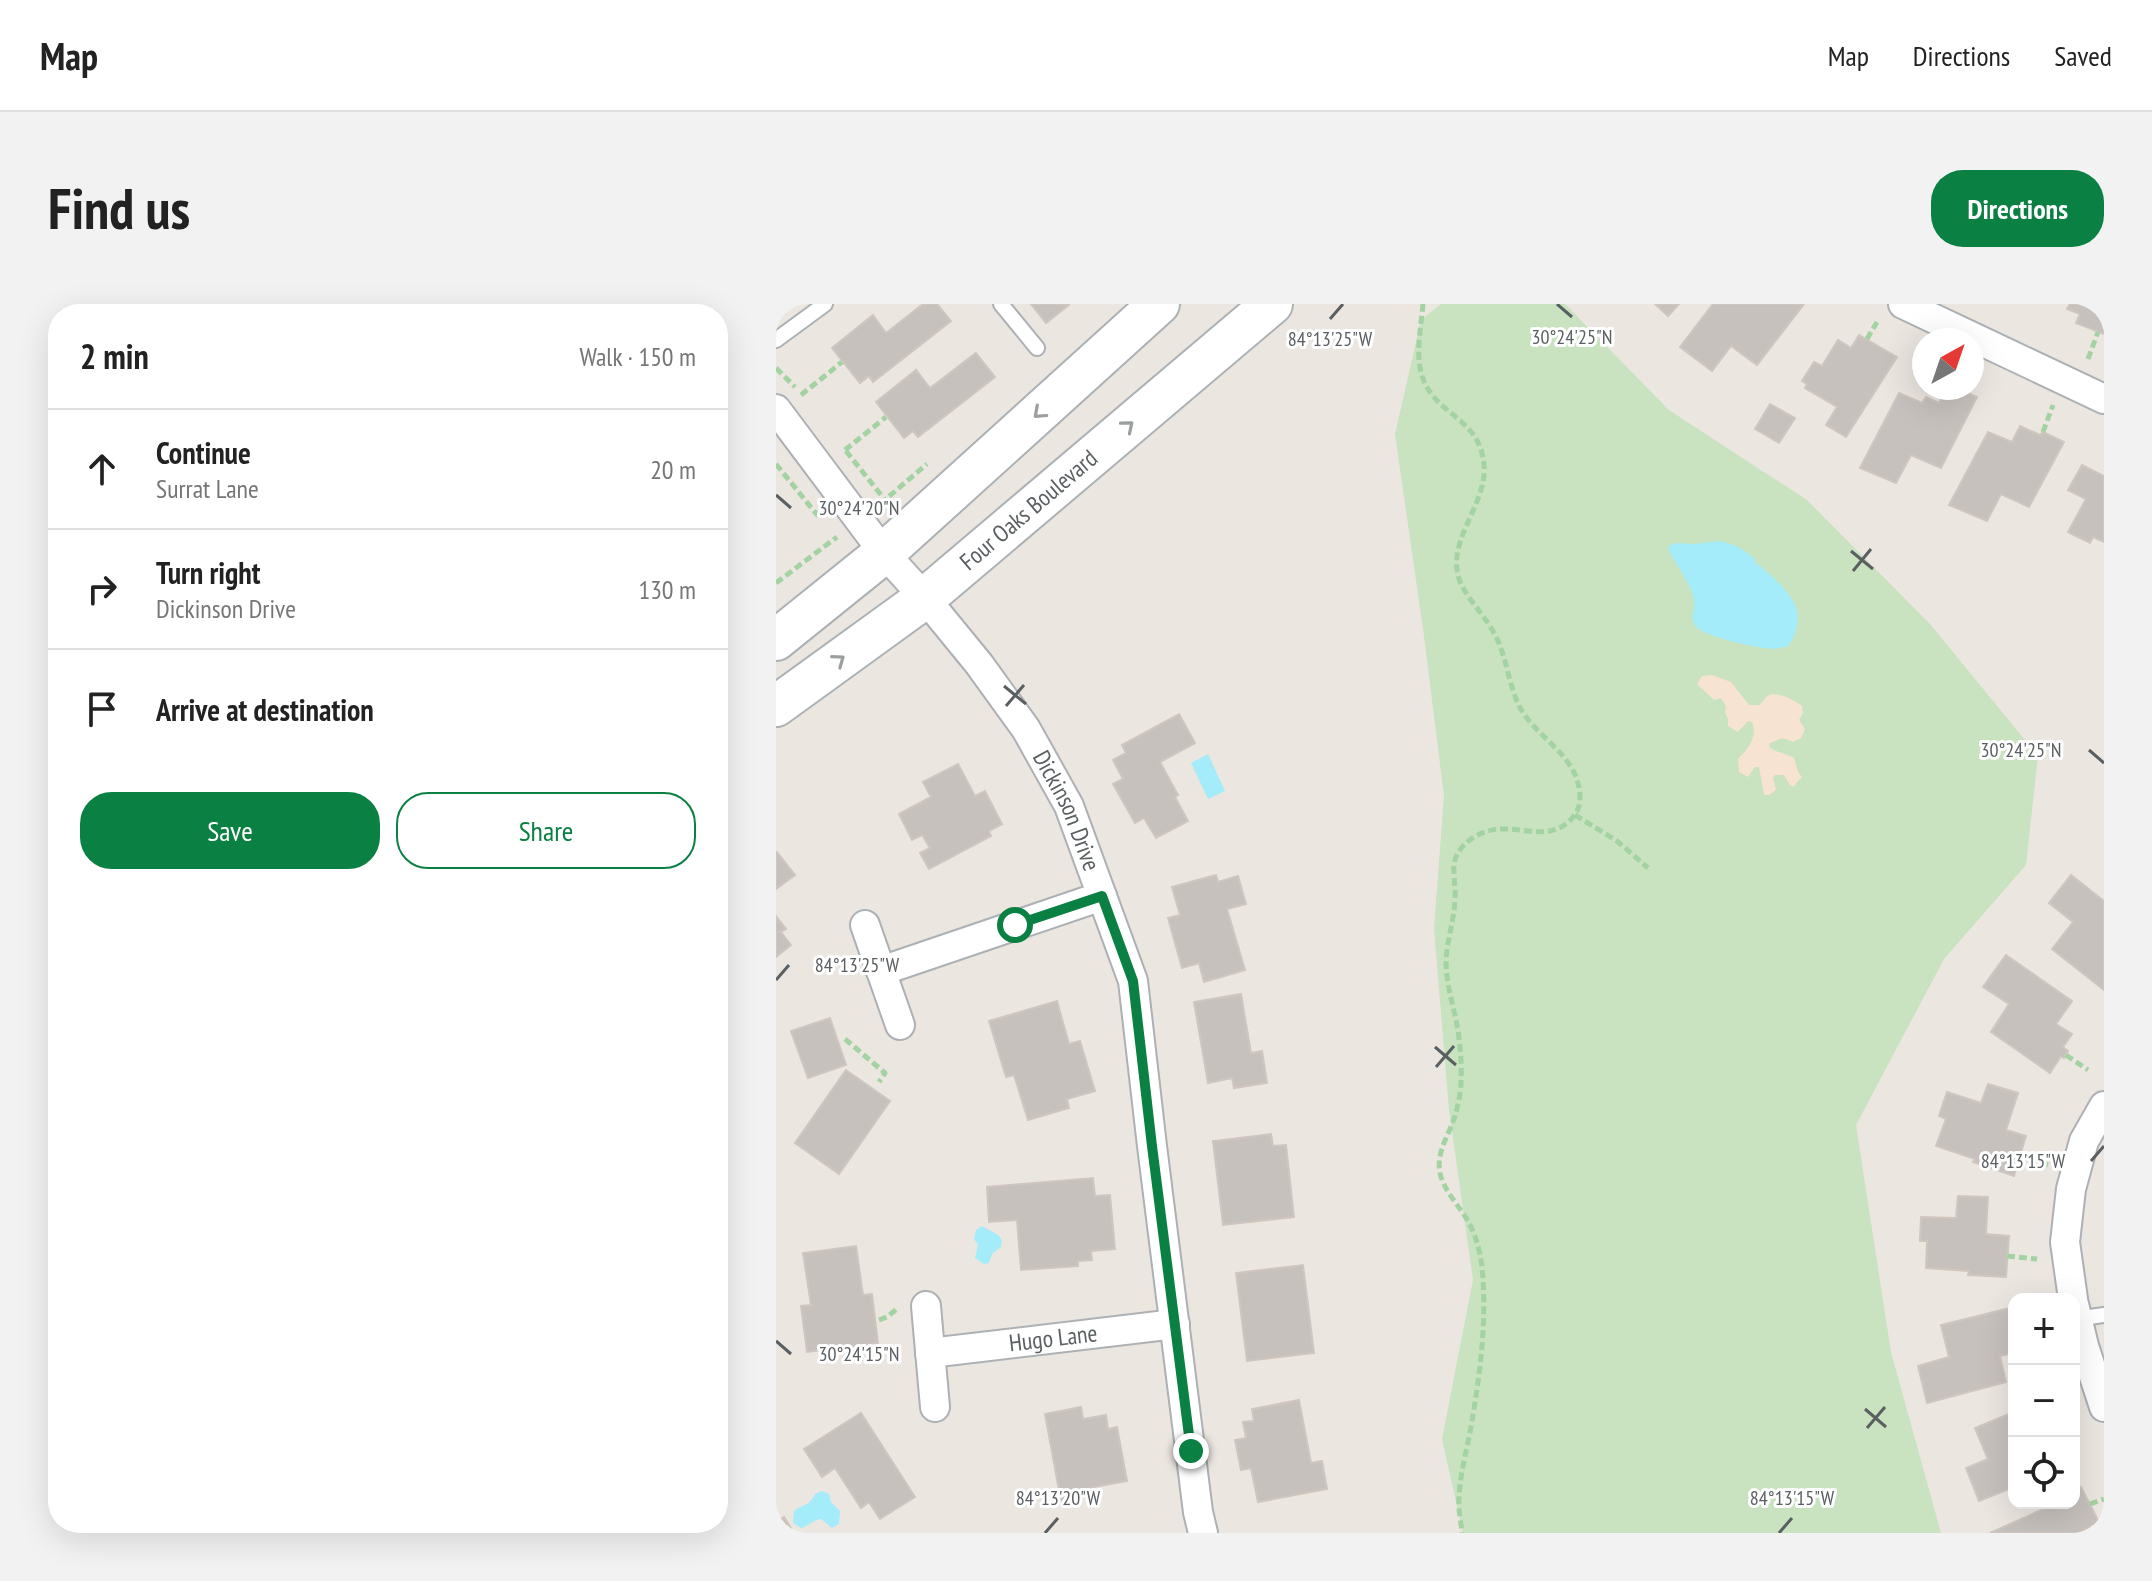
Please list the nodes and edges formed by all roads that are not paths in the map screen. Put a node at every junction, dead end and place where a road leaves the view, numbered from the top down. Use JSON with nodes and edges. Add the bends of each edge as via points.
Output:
{"nodes":[{"id":1,"x":825,"y":304,"type":"edge"},
{"id":2,"x":1001,"y":304,"type":"edge"},
{"id":3,"x":1159,"y":304,"type":"edge"},
{"id":4,"x":1903,"y":304,"type":"edge"},
{"id":5,"x":1257,"y":309,"type":"edge"},
{"id":6,"x":776,"y":340,"type":"edge"},
{"id":7,"x":1037,"y":348,"type":"dead end"},
{"id":8,"x":2104,"y":399,"type":"edge"},
{"id":9,"x":776,"y":409,"type":"edge"},
{"id":10,"x":884,"y":553,"type":"junction"},
{"id":11,"x":925,"y":598,"type":"junction"},
{"id":12,"x":776,"y":640,"type":"edge"},
{"id":13,"x":776,"y":706,"type":"edge"},
{"id":14,"x":1102,"y":896,"type":"junction"},
{"id":15,"x":865,"y":925,"type":"dead end"},
{"id":16,"x":881,"y":971,"type":"junction"},
{"id":17,"x":900,"y":1025,"type":"dead end"},
{"id":18,"x":2104,"y":1106,"type":"edge"},
{"id":19,"x":926,"y":1306,"type":"dead end"},
{"id":20,"x":2082,"y":1309,"type":"edge"},
{"id":21,"x":1175,"y":1324,"type":"junction"},
{"id":22,"x":930,"y":1353,"type":"junction"},
{"id":23,"x":935,"y":1407,"type":"dead end"},
{"id":24,"x":2104,"y":1407,"type":"edge"},
{"id":25,"x":1203,"y":1533,"type":"edge"}],
"edges":[{"from":1,"to":6,"type":"lane"},
{"from":2,"to":7,"type":"lane"},
{"from":3,"to":10,"type":"street","one_way":true},
{"from":4,"to":8,"type":"street"},
{"from":11,"to":5,"type":"street","name":"Four Oaks Boulevard","one_way":true},
{"from":9,"to":10,"type":"street","name":"Dickinson Drive"},
{"from":10,"to":11,"type":"street","name":"Dickinson Drive"},
{"from":10,"to":12,"type":"street"},
{"from":13,"to":11,"type":"street","name":"Four Oaks Boulevard","one_way":true},
{"from":11,"to":14,"type":"street","name":"Dickinson Drive","via":[[1026,729],[1069,806]]},
{"from":14,"to":16,"type":"street"},
{"from":14,"to":21,"type":"street","name":"Dickinson Drive","via":[[1133,981]]},
{"from":15,"to":16,"type":"street"},
{"from":16,"to":17,"type":"street"},
{"from":18,"to":20,"type":"street","via":[[2084,1141],[2065,1242]]},
{"from":19,"to":22,"type":"street"},
{"from":20,"to":24,"type":"street"},
{"from":21,"to":22,"type":"street","name":"Hugo Lane"},
{"from":21,"to":25,"type":"street","name":"Dickinson Drive"},
{"from":22,"to":23,"type":"street"}]}
